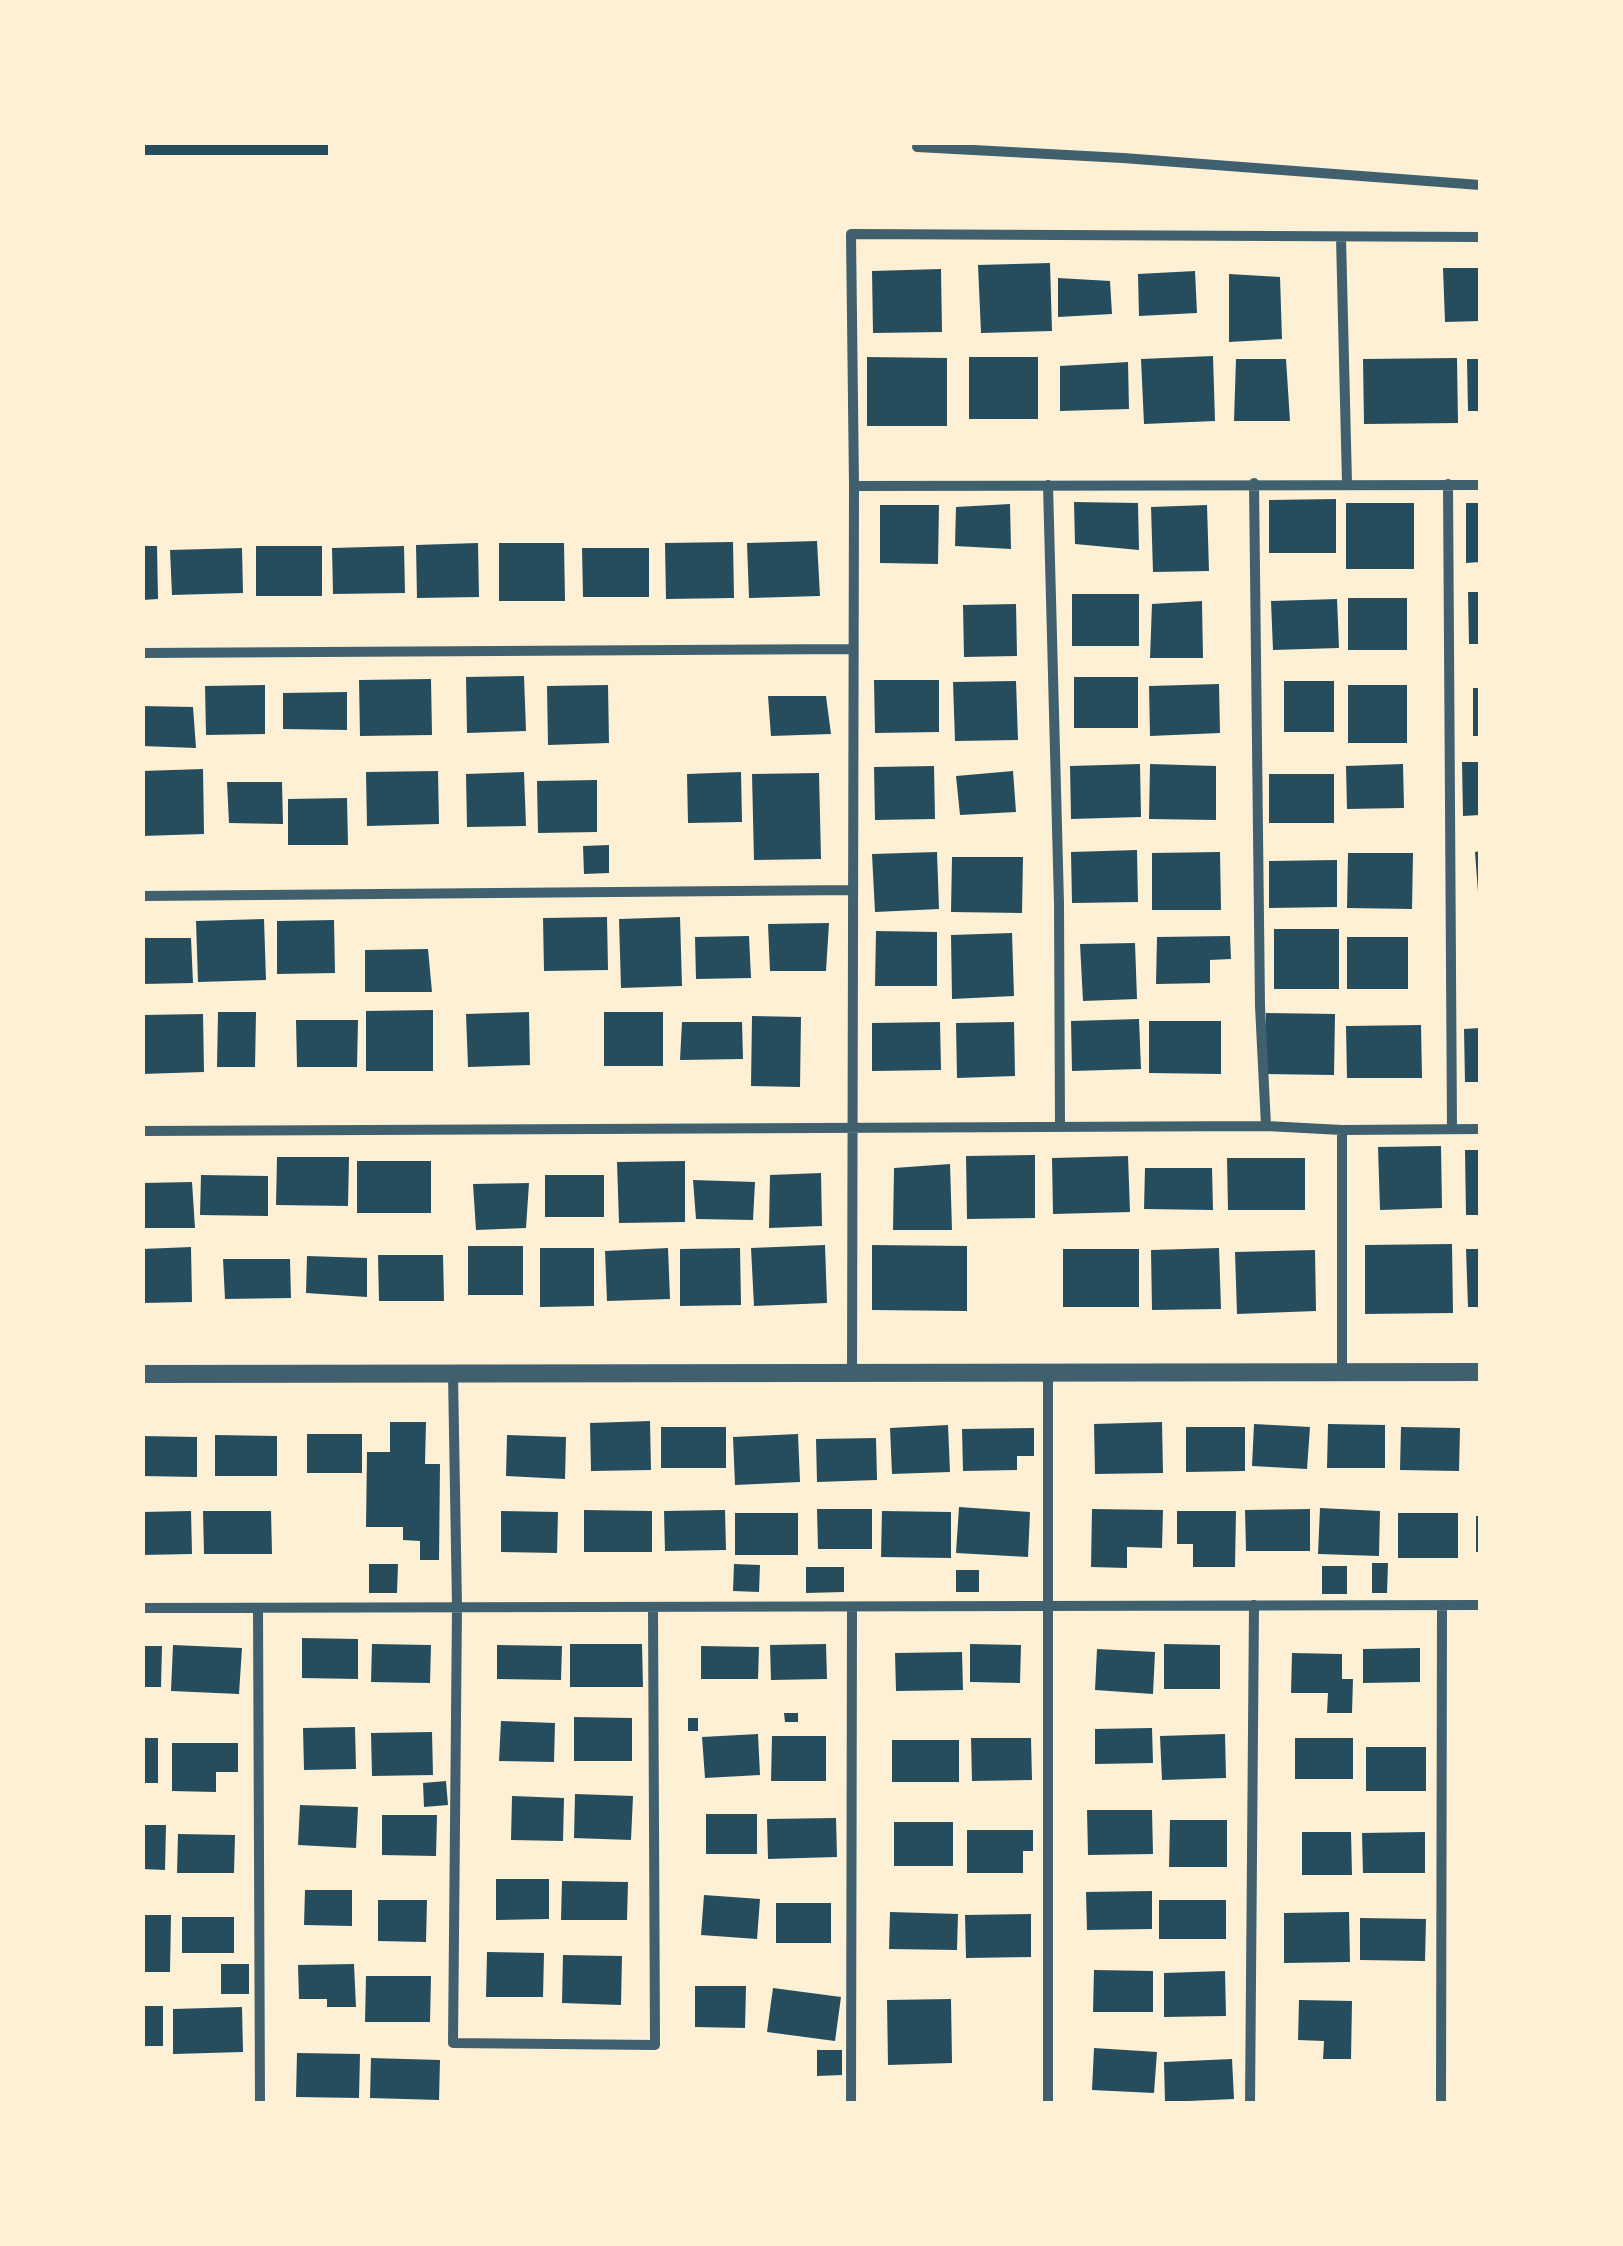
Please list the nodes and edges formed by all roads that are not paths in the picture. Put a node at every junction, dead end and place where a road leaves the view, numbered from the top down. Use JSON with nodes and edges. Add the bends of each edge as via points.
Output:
{"nodes":[{"id":1,"x":918,"y":146,"type":"dead end"},
{"id":2,"x":1480,"y":185,"type":"edge"},
{"id":3,"x":1480,"y":237,"type":"edge"},
{"id":4,"x":1341,"y":238,"type":"junction"},
{"id":5,"x":1254,"y":483,"type":"junction"},
{"id":6,"x":1347,"y":484,"type":"junction"},
{"id":7,"x":1448,"y":484,"type":"junction"},
{"id":8,"x":1048,"y":485,"type":"junction"},
{"id":9,"x":1480,"y":485,"type":"edge"},
{"id":10,"x":854,"y":486,"type":"junction"},
{"id":11,"x":853,"y":649,"type":"junction"},
{"id":12,"x":142,"y":653,"type":"edge"},
{"id":13,"x":852,"y":890,"type":"junction"},
{"id":14,"x":142,"y":896,"type":"edge"},
{"id":15,"x":1266,"y":1126,"type":"junction"},
{"id":16,"x":1060,"y":1127,"type":"junction"},
{"id":17,"x":851,"y":1128,"type":"junction"},
{"id":18,"x":1480,"y":1128,"type":"edge"},
{"id":19,"x":1452,"y":1129,"type":"junction"},
{"id":20,"x":1342,"y":1130,"type":"junction"},
{"id":21,"x":142,"y":1131,"type":"edge"},
{"id":22,"x":1048,"y":1371,"type":"junction"},
{"id":23,"x":852,"y":1372,"type":"junction"},
{"id":24,"x":1342,"y":1372,"type":"junction"},
{"id":25,"x":1480,"y":1372,"type":"edge"},
{"id":26,"x":142,"y":1374,"type":"edge"},
{"id":27,"x":452,"y":1374,"type":"junction"},
{"id":28,"x":1442,"y":1605,"type":"junction"},
{"id":29,"x":1480,"y":1605,"type":"edge"},
{"id":30,"x":852,"y":1606,"type":"junction"},
{"id":31,"x":1050,"y":1606,"type":"junction"},
{"id":32,"x":1254,"y":1606,"type":"junction"},
{"id":33,"x":457,"y":1607,"type":"junction"},
{"id":34,"x":653,"y":1607,"type":"junction"},
{"id":35,"x":142,"y":1608,"type":"edge"},
{"id":36,"x":258,"y":1608,"type":"junction"},
{"id":37,"x":260,"y":2104,"type":"edge"},
{"id":38,"x":851,"y":2104,"type":"edge"},
{"id":39,"x":1048,"y":2104,"type":"edge"},
{"id":40,"x":1250,"y":2104,"type":"edge"},
{"id":41,"x":1441,"y":2104,"type":"edge"}],
"edges":[{"from":1,"to":2,"type":"street"},
{"from":3,"to":4,"type":"street"},
{"from":4,"to":6,"type":"street"},
{"from":4,"to":10,"type":"street","via":[[851,234]]},
{"from":5,"to":6,"type":"street"},
{"from":5,"to":8,"type":"street"},
{"from":5,"to":15,"type":"street"},
{"from":6,"to":7,"type":"street"},
{"from":7,"to":9,"type":"street"},
{"from":7,"to":19,"type":"street"},
{"from":8,"to":10,"type":"street"},
{"from":8,"to":16,"type":"street"},
{"from":10,"to":11,"type":"street"},
{"from":11,"to":12,"type":"street"},
{"from":11,"to":13,"type":"street"},
{"from":13,"to":14,"type":"street"},
{"from":13,"to":17,"type":"street"},
{"from":15,"to":16,"type":"street"},
{"from":15,"to":20,"type":"street"},
{"from":16,"to":17,"type":"street"},
{"from":17,"to":21,"type":"street"},
{"from":17,"to":23,"type":"street"},
{"from":18,"to":19,"type":"street"},
{"from":19,"to":20,"type":"street"},
{"from":20,"to":24,"type":"street"},
{"from":22,"to":23,"type":"street"},
{"from":22,"to":24,"type":"street"},
{"from":22,"to":31,"type":"street"},
{"from":23,"to":27,"type":"street"},
{"from":24,"to":25,"type":"street"},
{"from":26,"to":27,"type":"street"},
{"from":27,"to":33,"type":"street"},
{"from":28,"to":29,"type":"street"},
{"from":28,"to":32,"type":"street"},
{"from":28,"to":41,"type":"street"},
{"from":30,"to":31,"type":"street"},
{"from":30,"to":34,"type":"street"},
{"from":30,"to":38,"type":"street"},
{"from":31,"to":32,"type":"street"},
{"from":31,"to":39,"type":"street"},
{"from":32,"to":40,"type":"street"},
{"from":33,"to":34,"type":"street"},
{"from":33,"to":34,"type":"street","via":[[454,2043],[655,2045]]},
{"from":33,"to":36,"type":"street"},
{"from":35,"to":36,"type":"street"},
{"from":36,"to":37,"type":"street"}]}
